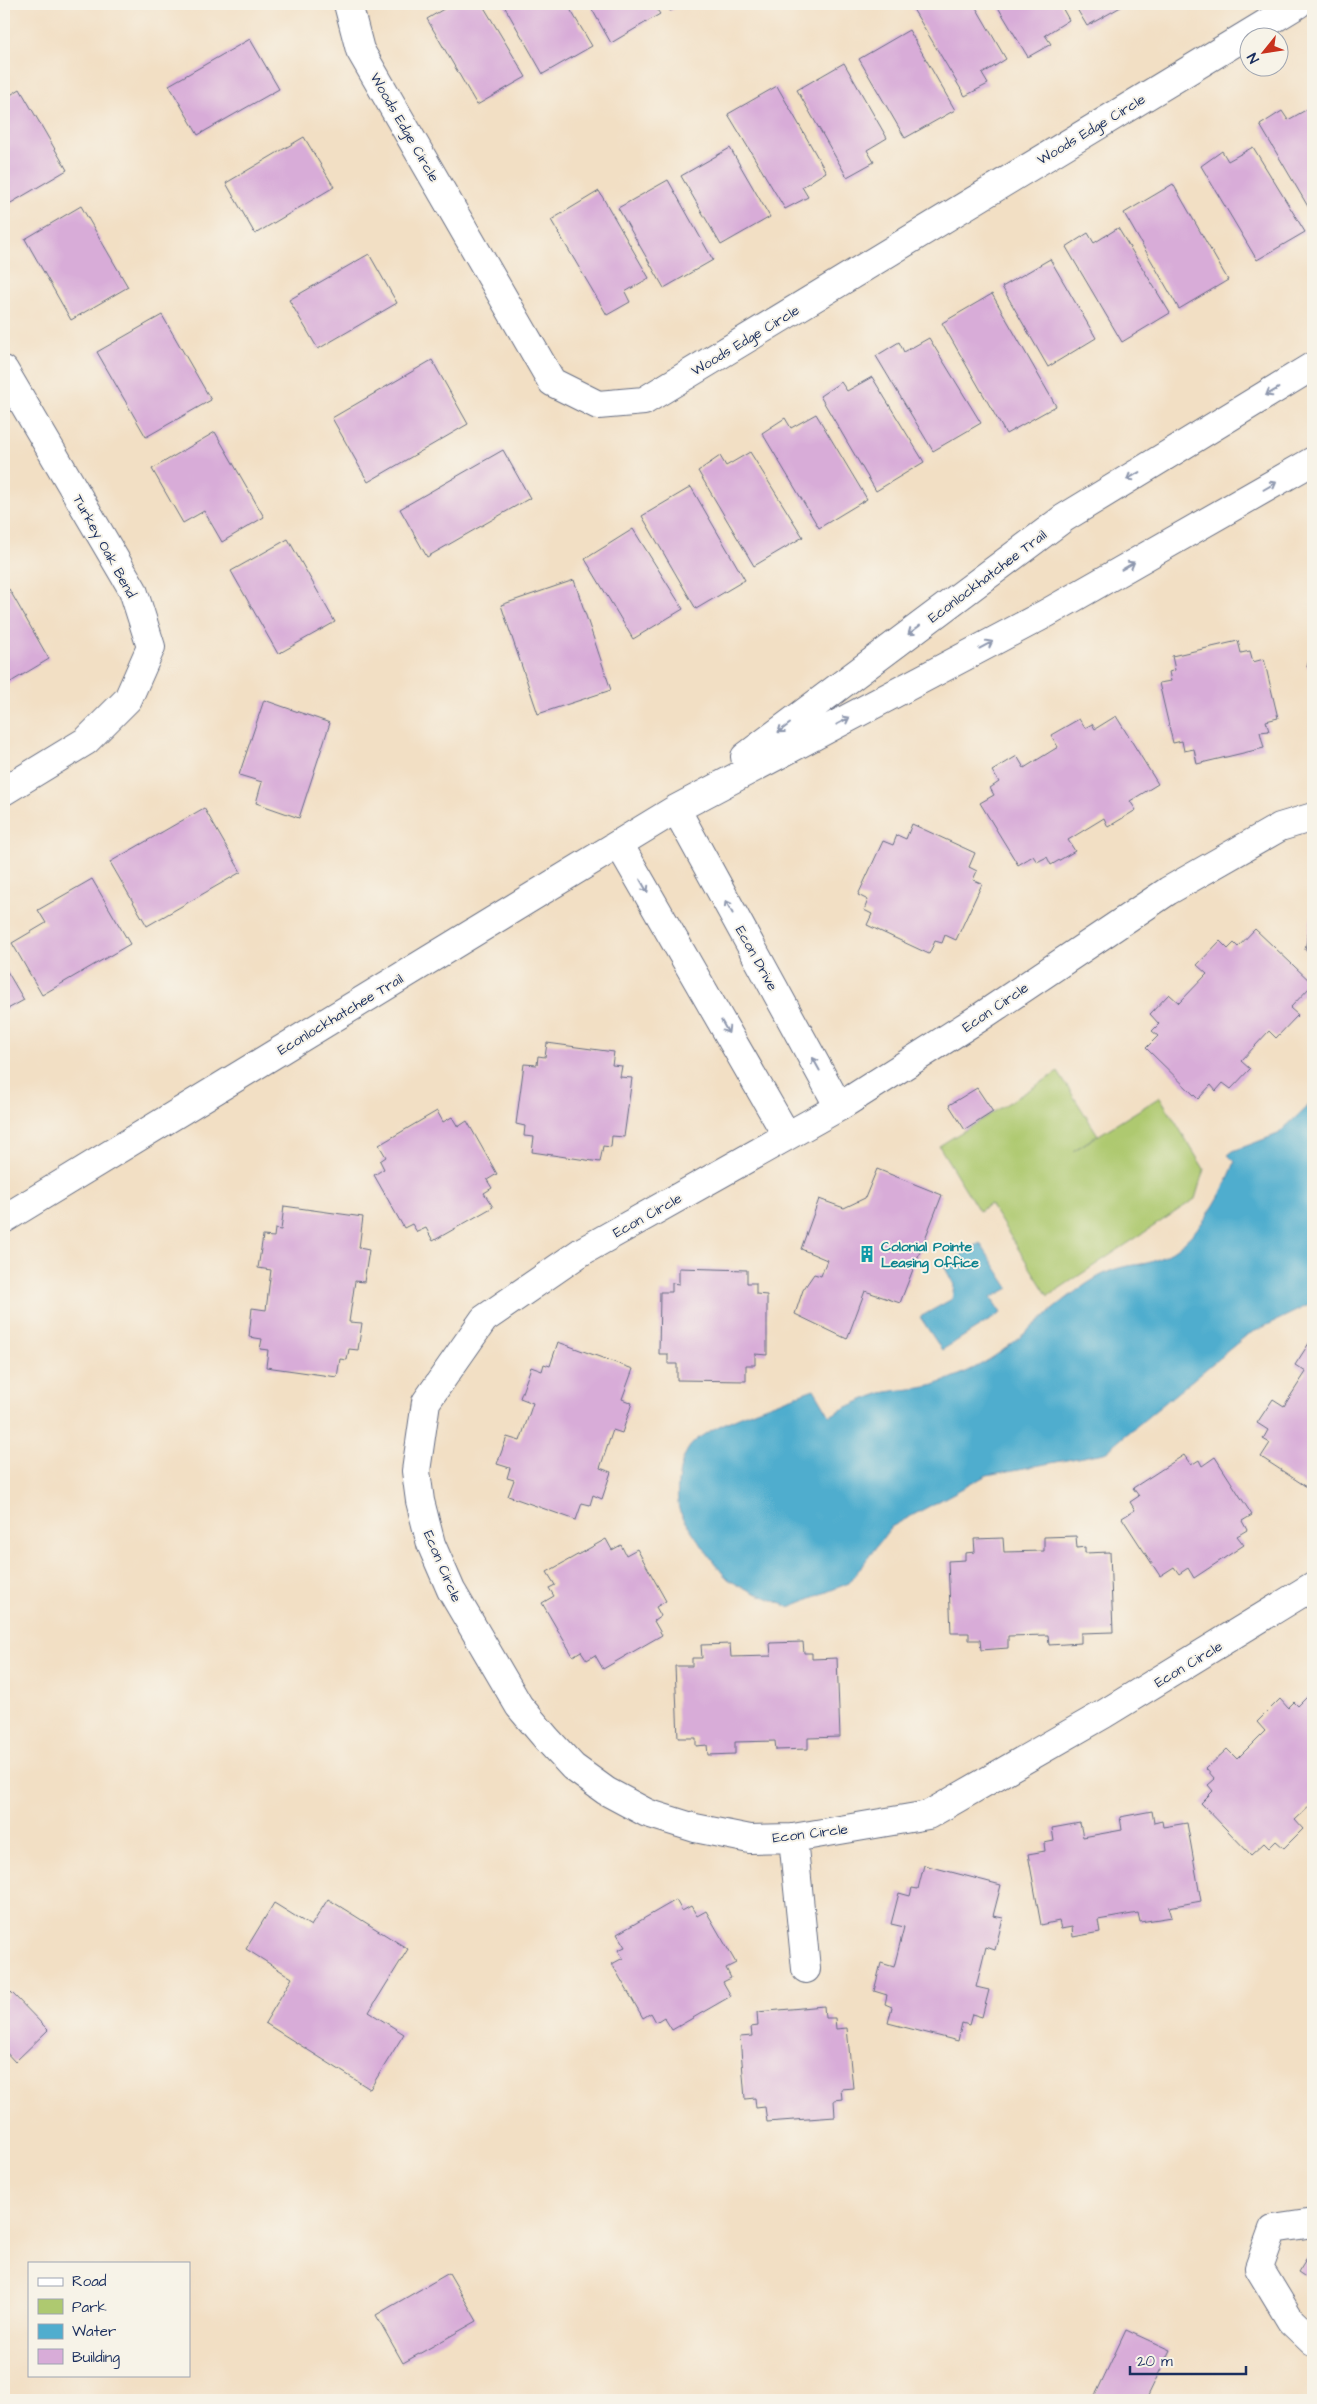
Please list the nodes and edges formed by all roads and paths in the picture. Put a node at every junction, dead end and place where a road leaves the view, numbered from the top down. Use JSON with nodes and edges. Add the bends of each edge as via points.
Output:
{"nodes":[{"id":1,"x":348,"y":4,"type":"edge"},
{"id":2,"x":1298,"y":4,"type":"edge"},
{"id":3,"x":1313,"y":366,"type":"edge"},
{"id":4,"x":4,"y":370,"type":"edge"},
{"id":5,"x":1313,"y":461,"type":"edge"},
{"id":6,"x":4,"y":790,"type":"edge"},
{"id":7,"x":676,"y":809,"type":"junction"},
{"id":8,"x":1313,"y":817,"type":"edge"},
{"id":9,"x":619,"y":844,"type":"junction"},
{"id":10,"x":840,"y":1107,"type":"junction"},
{"id":11,"x":787,"y":1136,"type":"junction"},
{"id":12,"x":4,"y":1219,"type":"edge"},
{"id":13,"x":1313,"y":1586,"type":"edge"},
{"id":14,"x":793,"y":1838,"type":"junction"},
{"id":15,"x":806,"y":1969,"type":"dead end"},
{"id":16,"x":1313,"y":2223,"type":"edge"},
{"id":17,"x":1313,"y":2342,"type":"edge"}],
"edges":[{"from":1,"to":2,"type":"street","name":"Woods Edge Circle","via":[[360,50],[552,382],[598,405],[644,401]]},
{"from":3,"to":7,"type":"street","name":"Econlockhatchee Trail","one_way":true,"via":[[1064,518]]},
{"from":4,"to":6,"type":"street","name":"Turkey Oak Bend","via":[[133,590],[151,647],[128,699],[86,741]]},
{"from":7,"to":5,"type":"street","name":"Econlockhatchee Trail","one_way":true,"via":[[1047,613]]},
{"from":7,"to":9,"type":"street","name":"Econlockhatchee Trail"},
{"from":10,"to":7,"type":"street","name":"Econ Drive","one_way":true},
{"from":8,"to":10,"type":"street","name":"Econ Circle","via":[[1280,827],[1168,891]]},
{"from":9,"to":11,"type":"street","one_way":true},
{"from":9,"to":12,"type":"street","name":"Econlockhatchee Trail"},
{"from":10,"to":11,"type":"street","name":"Econ Circle"},
{"from":11,"to":14,"type":"street","name":"Econ Circle","via":[[581,1252],[484,1319],[426,1402],[416,1471],[431,1544],[451,1590],[519,1706],[573,1767],[606,1791],[647,1813],[695,1828],[750,1839]]},
{"from":13,"to":14,"type":"street","name":"Econ Circle","via":[[1104,1714],[928,1814]]},
{"from":14,"to":15,"type":"street"},
{"from":16,"to":17,"type":"street","via":[[1273,2230],[1259,2268],[1291,2321]]}]}
